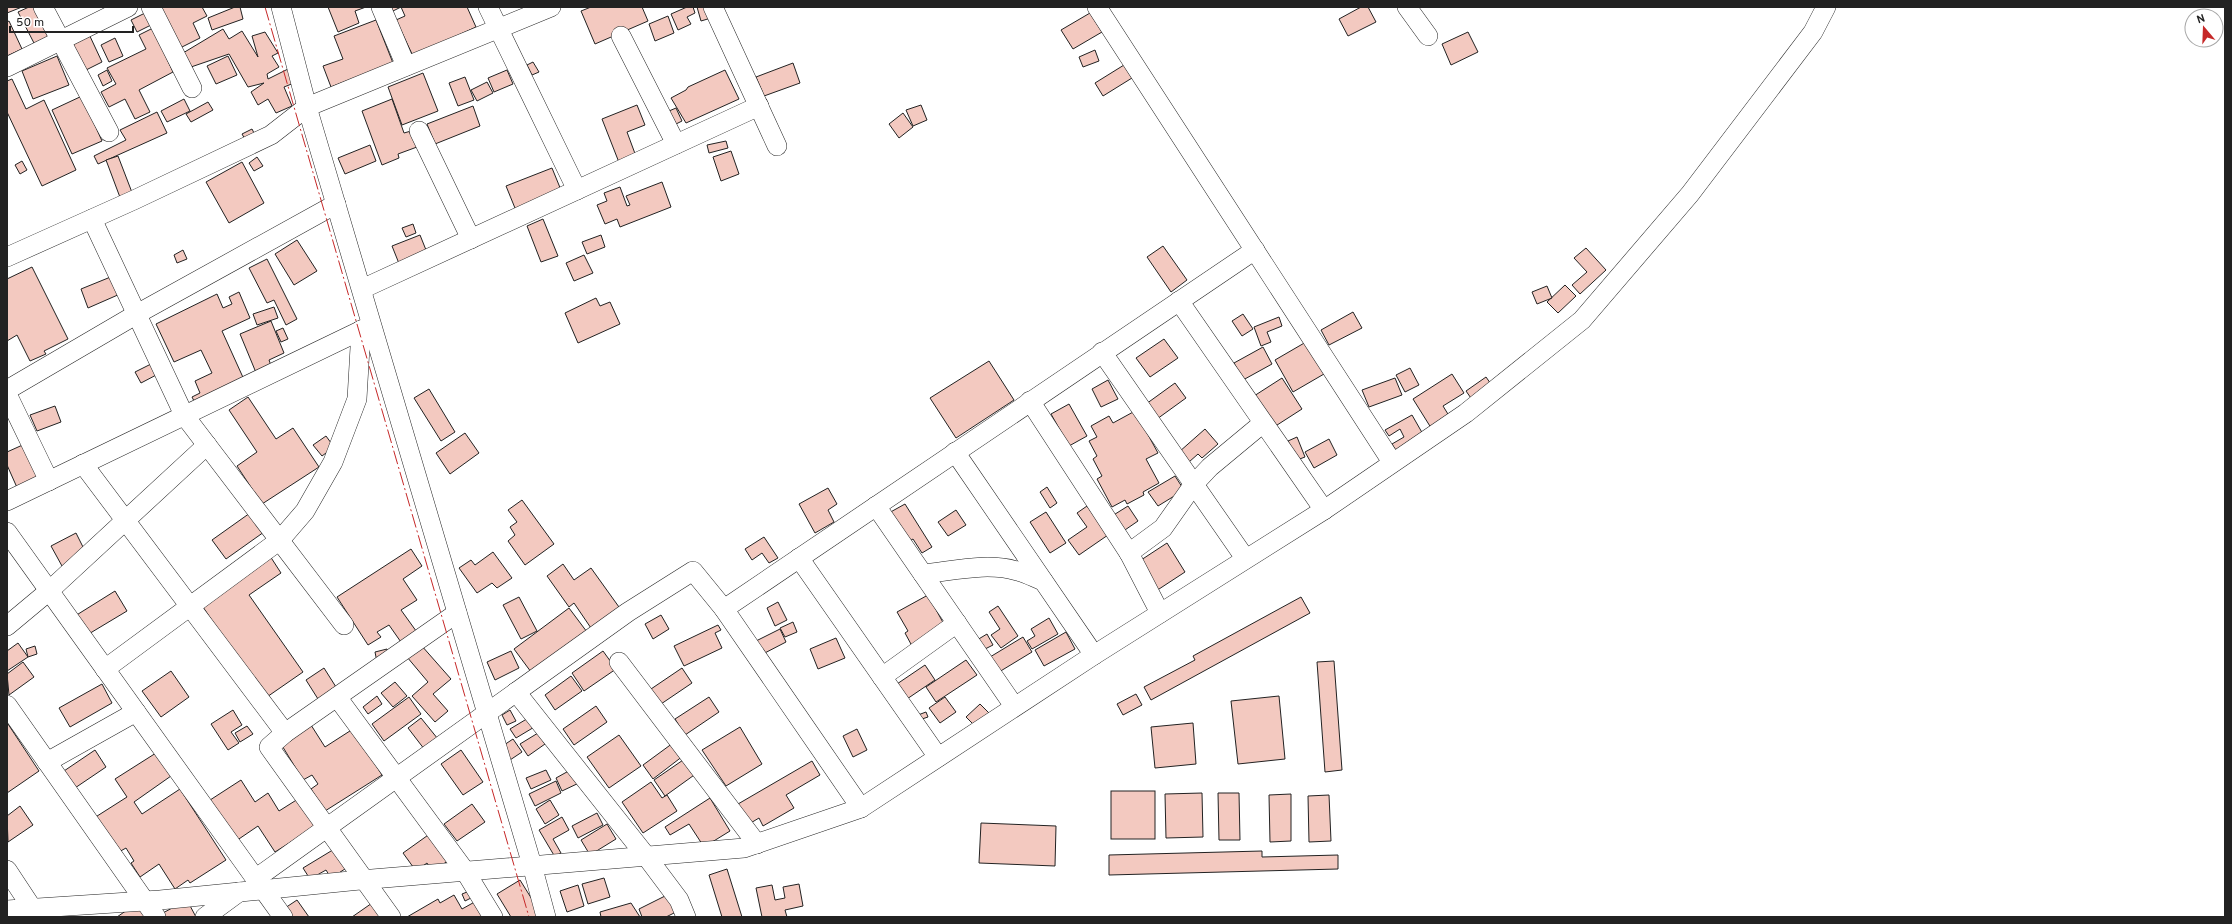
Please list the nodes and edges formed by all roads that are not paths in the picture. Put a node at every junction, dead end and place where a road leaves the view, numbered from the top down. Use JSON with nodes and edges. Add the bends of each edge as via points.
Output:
{"nodes":[{"id":1,"x":43,"y":7,"type":"edge"},
{"id":2,"x":128,"y":7,"type":"edge"},
{"id":3,"x":151,"y":7,"type":"edge"},
{"id":4,"x":281,"y":7,"type":"edge"},
{"id":5,"x":381,"y":7,"type":"edge"},
{"id":6,"x":488,"y":7,"type":"edge"},
{"id":7,"x":551,"y":7,"type":"edge"},
{"id":8,"x":713,"y":7,"type":"edge"},
{"id":9,"x":1097,"y":7,"type":"edge"},
{"id":10,"x":1407,"y":7,"type":"edge"},
{"id":11,"x":1826,"y":7,"type":"edge"},
{"id":12,"x":498,"y":28,"type":"junction"},
{"id":13,"x":621,"y":36,"type":"dead end"},
{"id":14,"x":1428,"y":36,"type":"dead end"},
{"id":15,"x":60,"y":39,"type":"junction"},
{"id":16,"x":406,"y":66,"type":"junction"},
{"id":17,"x":7,"y":67,"type":"edge"},
{"id":18,"x":192,"y":88,"type":"dead end"},
{"id":19,"x":759,"y":106,"type":"junction"},
{"id":20,"x":307,"y":107,"type":"junction"},
{"id":21,"x":419,"y":131,"type":"dead end"},
{"id":22,"x":108,"y":132,"type":"dead end"},
{"id":23,"x":676,"y":144,"type":"junction"},
{"id":24,"x":777,"y":146,"type":"dead end"},
{"id":25,"x":576,"y":190,"type":"junction"},
{"id":26,"x":336,"y":204,"type":"junction"},
{"id":27,"x":92,"y":219,"type":"junction"},
{"id":28,"x":471,"y":239,"type":"junction"},
{"id":29,"x":1255,"y":250,"type":"junction"},
{"id":30,"x":7,"y":258,"type":"edge"},
{"id":31,"x":362,"y":289,"type":"junction"},
{"id":32,"x":1179,"y":301,"type":"junction"},
{"id":33,"x":137,"y":314,"type":"junction"},
{"id":34,"x":367,"y":327,"type":"junction"},
{"id":35,"x":1102,"y":352,"type":"junction"},
{"id":36,"x":7,"y":390,"type":"edge"},
{"id":37,"x":7,"y":394,"type":"edge"},
{"id":38,"x":1030,"y":401,"type":"junction"},
{"id":39,"x":184,"y":415,"type":"junction"},
{"id":40,"x":1264,"y":423,"type":"junction"},
{"id":41,"x":207,"y":445,"type":"junction"},
{"id":42,"x":955,"y":452,"type":"junction"},
{"id":43,"x":1392,"y":462,"type":"junction"},
{"id":44,"x":83,"y":464,"type":"junction"},
{"id":45,"x":49,"y":480,"type":"junction"},
{"id":46,"x":1194,"y":484,"type":"junction"},
{"id":47,"x":7,"y":501,"type":"edge"},
{"id":48,"x":876,"y":506,"type":"junction"},
{"id":49,"x":1324,"y":510,"type":"junction"},
{"id":50,"x":125,"y":519,"type":"junction"},
{"id":51,"x":7,"y":532,"type":"edge"},
{"id":52,"x":280,"y":540,"type":"junction"},
{"id":53,"x":1129,"y":553,"type":"junction"},
{"id":54,"x":799,"y":558,"type":"junction"},
{"id":55,"x":1245,"y":558,"type":"junction"},
{"id":56,"x":923,"y":574,"type":"junction"},
{"id":57,"x":1043,"y":581,"type":"junction"},
{"id":58,"x":49,"y":591,"type":"junction"},
{"id":59,"x":190,"y":606,"type":"junction"},
{"id":60,"x":724,"y":609,"type":"junction"},
{"id":61,"x":457,"y":613,"type":"junction"},
{"id":62,"x":1160,"y":613,"type":"junction"},
{"id":63,"x":957,"y":624,"type":"junction"},
{"id":64,"x":344,"y":625,"type":"dead end"},
{"id":65,"x":7,"y":626,"type":"edge"},
{"id":66,"x":1094,"y":654,"type":"junction"},
{"id":67,"x":619,"y":662,"type":"dead end"},
{"id":68,"x":105,"y":669,"type":"junction"},
{"id":69,"x":882,"y":677,"type":"junction"},
{"id":70,"x":516,"y":692,"type":"junction"},
{"id":71,"x":337,"y":697,"type":"junction"},
{"id":72,"x":7,"y":705,"type":"edge"},
{"id":73,"x":1014,"y":706,"type":"junction"},
{"id":74,"x":136,"y":712,"type":"junction"},
{"id":75,"x":487,"y":713,"type":"junction"},
{"id":76,"x":286,"y":733,"type":"junction"},
{"id":77,"x":938,"y":757,"type":"junction"},
{"id":78,"x":47,"y":762,"type":"junction"},
{"id":79,"x":397,"y":778,"type":"junction"},
{"id":80,"x":861,"y":808,"type":"junction"},
{"id":81,"x":327,"y":828,"type":"junction"},
{"id":82,"x":757,"y":844,"type":"junction"},
{"id":83,"x":646,"y":856,"type":"junction"},
{"id":84,"x":532,"y":865,"type":"junction"},
{"id":85,"x":7,"y":870,"type":"edge"},
{"id":86,"x":466,"y":871,"type":"junction"},
{"id":87,"x":364,"y":880,"type":"junction"},
{"id":88,"x":259,"y":884,"type":"junction"},
{"id":89,"x":239,"y":892,"type":"junction"},
{"id":90,"x":144,"y":900,"type":"junction"},
{"id":91,"x":7,"y":910,"type":"edge"},
{"id":92,"x":35,"y":913,"type":"edge"},
{"id":93,"x":156,"y":917,"type":"edge"},
{"id":94,"x":205,"y":917,"type":"edge"},
{"id":95,"x":283,"y":917,"type":"edge"},
{"id":96,"x":391,"y":917,"type":"edge"},
{"id":97,"x":493,"y":917,"type":"edge"},
{"id":98,"x":546,"y":917,"type":"edge"},
{"id":99,"x":686,"y":917,"type":"edge"}],
"edges":[{"from":1,"to":15,"type":"street"},
{"from":2,"to":15,"type":"street"},
{"from":3,"to":18,"type":"street"},
{"from":4,"to":20,"type":"street"},
{"from":5,"to":16,"type":"street"},
{"from":6,"to":12,"type":"street"},
{"from":7,"to":12,"type":"street"},
{"from":8,"to":19,"type":"street"},
{"from":9,"to":29,"type":"street"},
{"from":10,"to":14,"type":"street"},
{"from":11,"to":43,"type":"street","via":[[1813,32],[1690,194],[1582,320],[1466,413]]},
{"from":12,"to":16,"type":"street"},
{"from":12,"to":25,"type":"street"},
{"from":13,"to":23,"type":"street"},
{"from":15,"to":17,"type":"street"},
{"from":15,"to":22,"type":"street"},
{"from":16,"to":20,"type":"street"},
{"from":19,"to":23,"type":"street"},
{"from":19,"to":24,"type":"street"},
{"from":20,"to":26,"type":"street"},
{"from":20,"to":27,"type":"street","via":[[271,135]]},
{"from":21,"to":28,"type":"street"},
{"from":23,"to":25,"type":"street"},
{"from":25,"to":28,"type":"street"},
{"from":26,"to":31,"type":"street"},
{"from":26,"to":33,"type":"street"},
{"from":27,"to":30,"type":"street"},
{"from":27,"to":33,"type":"street"},
{"from":28,"to":31,"type":"street"},
{"from":29,"to":32,"type":"street"},
{"from":29,"to":43,"type":"street"},
{"from":31,"to":34,"type":"street"},
{"from":32,"to":35,"type":"street"},
{"from":32,"to":40,"type":"street"},
{"from":33,"to":36,"type":"street"},
{"from":33,"to":39,"type":"street"},
{"from":34,"to":39,"type":"street"},
{"from":34,"to":52,"type":"street","via":[[357,399],[344,438],[324,480],[305,511]]},
{"from":34,"to":61,"type":"street"},
{"from":35,"to":38,"type":"street"},
{"from":35,"to":46,"type":"street"},
{"from":37,"to":45,"type":"street"},
{"from":38,"to":42,"type":"street"},
{"from":38,"to":53,"type":"street"},
{"from":39,"to":41,"type":"street"},
{"from":39,"to":44,"type":"street"},
{"from":40,"to":46,"type":"street"},
{"from":40,"to":49,"type":"street"},
{"from":41,"to":50,"type":"street"},
{"from":41,"to":52,"type":"street"},
{"from":42,"to":48,"type":"street"},
{"from":42,"to":57,"type":"street"},
{"from":43,"to":49,"type":"street"},
{"from":44,"to":45,"type":"street"},
{"from":44,"to":50,"type":"street"},
{"from":45,"to":47,"type":"street"},
{"from":46,"to":53,"type":"street","via":[[1163,528]]},
{"from":46,"to":55,"type":"street"},
{"from":48,"to":54,"type":"street"},
{"from":48,"to":56,"type":"street"},
{"from":49,"to":55,"type":"street"},
{"from":50,"to":58,"type":"street"},
{"from":50,"to":59,"type":"street"},
{"from":51,"to":58,"type":"street"},
{"from":52,"to":59,"type":"street"},
{"from":52,"to":64,"type":"street"},
{"from":53,"to":62,"type":"street"},
{"from":54,"to":60,"type":"street"},
{"from":54,"to":69,"type":"street"},
{"from":55,"to":62,"type":"street"},
{"from":56,"to":57,"type":"street","via":[[999,568],[1017,571]]},
{"from":56,"to":63,"type":"street"},
{"from":57,"to":66,"type":"street"},
{"from":58,"to":65,"type":"street"},
{"from":58,"to":68,"type":"street"},
{"from":59,"to":68,"type":"street"},
{"from":59,"to":76,"type":"street"},
{"from":60,"to":70,"type":"street","via":[[693,571],[628,612]]},
{"from":60,"to":80,"type":"street"},
{"from":61,"to":71,"type":"street"},
{"from":61,"to":75,"type":"street"},
{"from":62,"to":66,"type":"street"},
{"from":63,"to":69,"type":"street"},
{"from":63,"to":73,"type":"street"},
{"from":66,"to":73,"type":"street"},
{"from":67,"to":82,"type":"street"},
{"from":68,"to":74,"type":"street"},
{"from":69,"to":77,"type":"street"},
{"from":70,"to":75,"type":"street"},
{"from":70,"to":83,"type":"street"},
{"from":71,"to":76,"type":"street"},
{"from":71,"to":79,"type":"street"},
{"from":72,"to":78,"type":"street"},
{"from":73,"to":77,"type":"street"},
{"from":74,"to":78,"type":"street"},
{"from":74,"to":88,"type":"street"},
{"from":75,"to":79,"type":"street"},
{"from":75,"to":84,"type":"street"},
{"from":76,"to":81,"type":"street","via":[[269,747]]},
{"from":77,"to":80,"type":"street"},
{"from":78,"to":90,"type":"street"},
{"from":79,"to":81,"type":"street"},
{"from":79,"to":86,"type":"street"},
{"from":80,"to":82,"type":"street"},
{"from":81,"to":87,"type":"street"},
{"from":81,"to":88,"type":"street"},
{"from":82,"to":83,"type":"street","via":[[744,848]]},
{"from":83,"to":84,"type":"street"},
{"from":83,"to":99,"type":"street","via":[[679,900]]},
{"from":84,"to":86,"type":"street"},
{"from":84,"to":98,"type":"street"},
{"from":85,"to":92,"type":"street"},
{"from":86,"to":87,"type":"street"},
{"from":86,"to":97,"type":"street"},
{"from":87,"to":88,"type":"street"},
{"from":87,"to":96,"type":"street"},
{"from":88,"to":89,"type":"street"},
{"from":88,"to":95,"type":"street"},
{"from":89,"to":90,"type":"street"},
{"from":89,"to":94,"type":"street"},
{"from":90,"to":92,"type":"street"},
{"from":90,"to":93,"type":"street"},
{"from":91,"to":92,"type":"street"}]}
